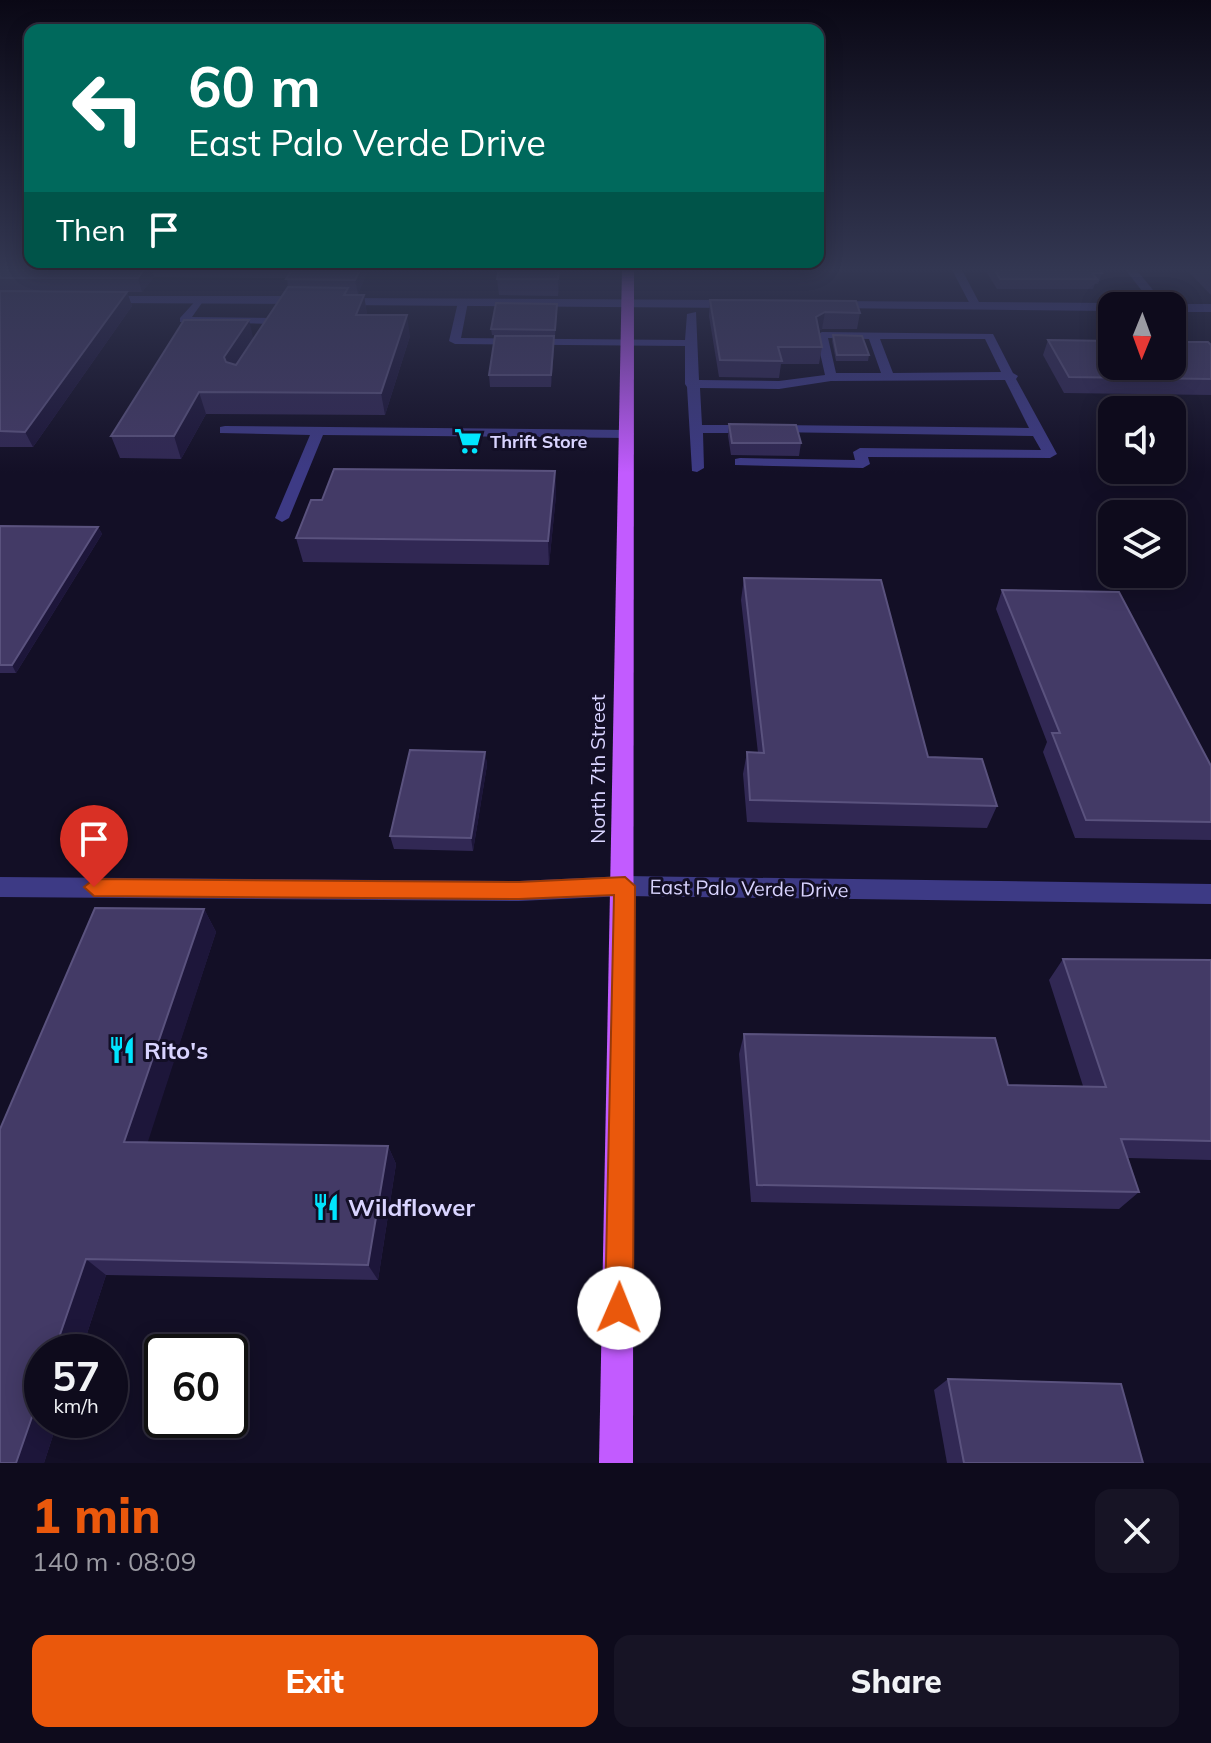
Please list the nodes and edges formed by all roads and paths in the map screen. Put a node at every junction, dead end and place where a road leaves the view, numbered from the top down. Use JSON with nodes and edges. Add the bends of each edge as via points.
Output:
{"nodes":[{"id":1,"x":456,"y":336,"type":"edge"},
{"id":2,"x":629,"y":336,"type":"edge"},
{"id":3,"x":691,"y":336,"type":"edge"},
{"id":4,"x":822,"y":336,"type":"edge"},
{"id":5,"x":873,"y":336,"type":"edge"},
{"id":6,"x":989,"y":336,"type":"edge"},
{"id":7,"x":629,"y":343,"type":"junction"},
{"id":8,"x":691,"y":343,"type":"junction"},
{"id":9,"x":1012,"y":376,"type":"junction"},
{"id":10,"x":831,"y":377,"type":"junction"},
{"id":11,"x":888,"y":377,"type":"junction"},
{"id":12,"x":691,"y":384,"type":"junction"},
{"id":13,"x":696,"y":429,"type":"junction"},
{"id":14,"x":225,"y":430,"type":"dead end"},
{"id":15,"x":854,"y":430,"type":"junction"},
{"id":16,"x":318,"y":431,"type":"junction"},
{"id":17,"x":1037,"y":432,"type":"junction"},
{"id":18,"x":628,"y":434,"type":"junction"},
{"id":19,"x":860,"y":453,"type":"junction"},
{"id":20,"x":740,"y":462,"type":"edge"},
{"id":21,"x":697,"y":468,"type":"dead end"},
{"id":22,"x":282,"y":518,"type":"dead end"},
{"id":23,"x":625,"y":886,"type":"junction"},
{"id":24,"x":0,"y":887,"type":"edge"},
{"id":25,"x":1211,"y":894,"type":"edge"},
{"id":26,"x":616,"y":1463,"type":"edge"}],
"edges":[{"from":1,"to":7,"type":"lane","via":[[455,341]]},
{"from":2,"to":7,"type":"main road","name":"North 7th Street"},
{"from":3,"to":8,"type":"lane"},
{"from":4,"to":10,"type":"lane"},
{"from":5,"to":11,"type":"lane"},
{"from":6,"to":9,"type":"lane"},
{"from":7,"to":8,"type":"lane"},
{"from":7,"to":18,"type":"main road","name":"North 7th Street"},
{"from":8,"to":12,"type":"lane"},
{"from":9,"to":11,"type":"lane"},
{"from":9,"to":17,"type":"lane"},
{"from":10,"to":11,"type":"lane"},
{"from":10,"to":12,"type":"lane","via":[[781,384]]},
{"from":12,"to":13,"type":"lane"},
{"from":13,"to":15,"type":"lane"},
{"from":13,"to":21,"type":"lane"},
{"from":14,"to":16,"type":"lane"},
{"from":15,"to":17,"type":"lane"},
{"from":15,"to":19,"type":"lane"},
{"from":16,"to":18,"type":"lane"},
{"from":16,"to":22,"type":"lane"},
{"from":17,"to":19,"type":"lane","via":[[1050,454]]},
{"from":18,"to":23,"type":"main road","name":"North 7th Street"},
{"from":19,"to":20,"type":"lane","via":[[863,464]]},
{"from":23,"to":24,"type":"street","name":"East Palo Verde Drive","via":[[519,891]]},
{"from":23,"to":25,"type":"street","name":"East Palo Verde Drive"},
{"from":23,"to":26,"type":"main road","name":"North 7th Street"}]}
